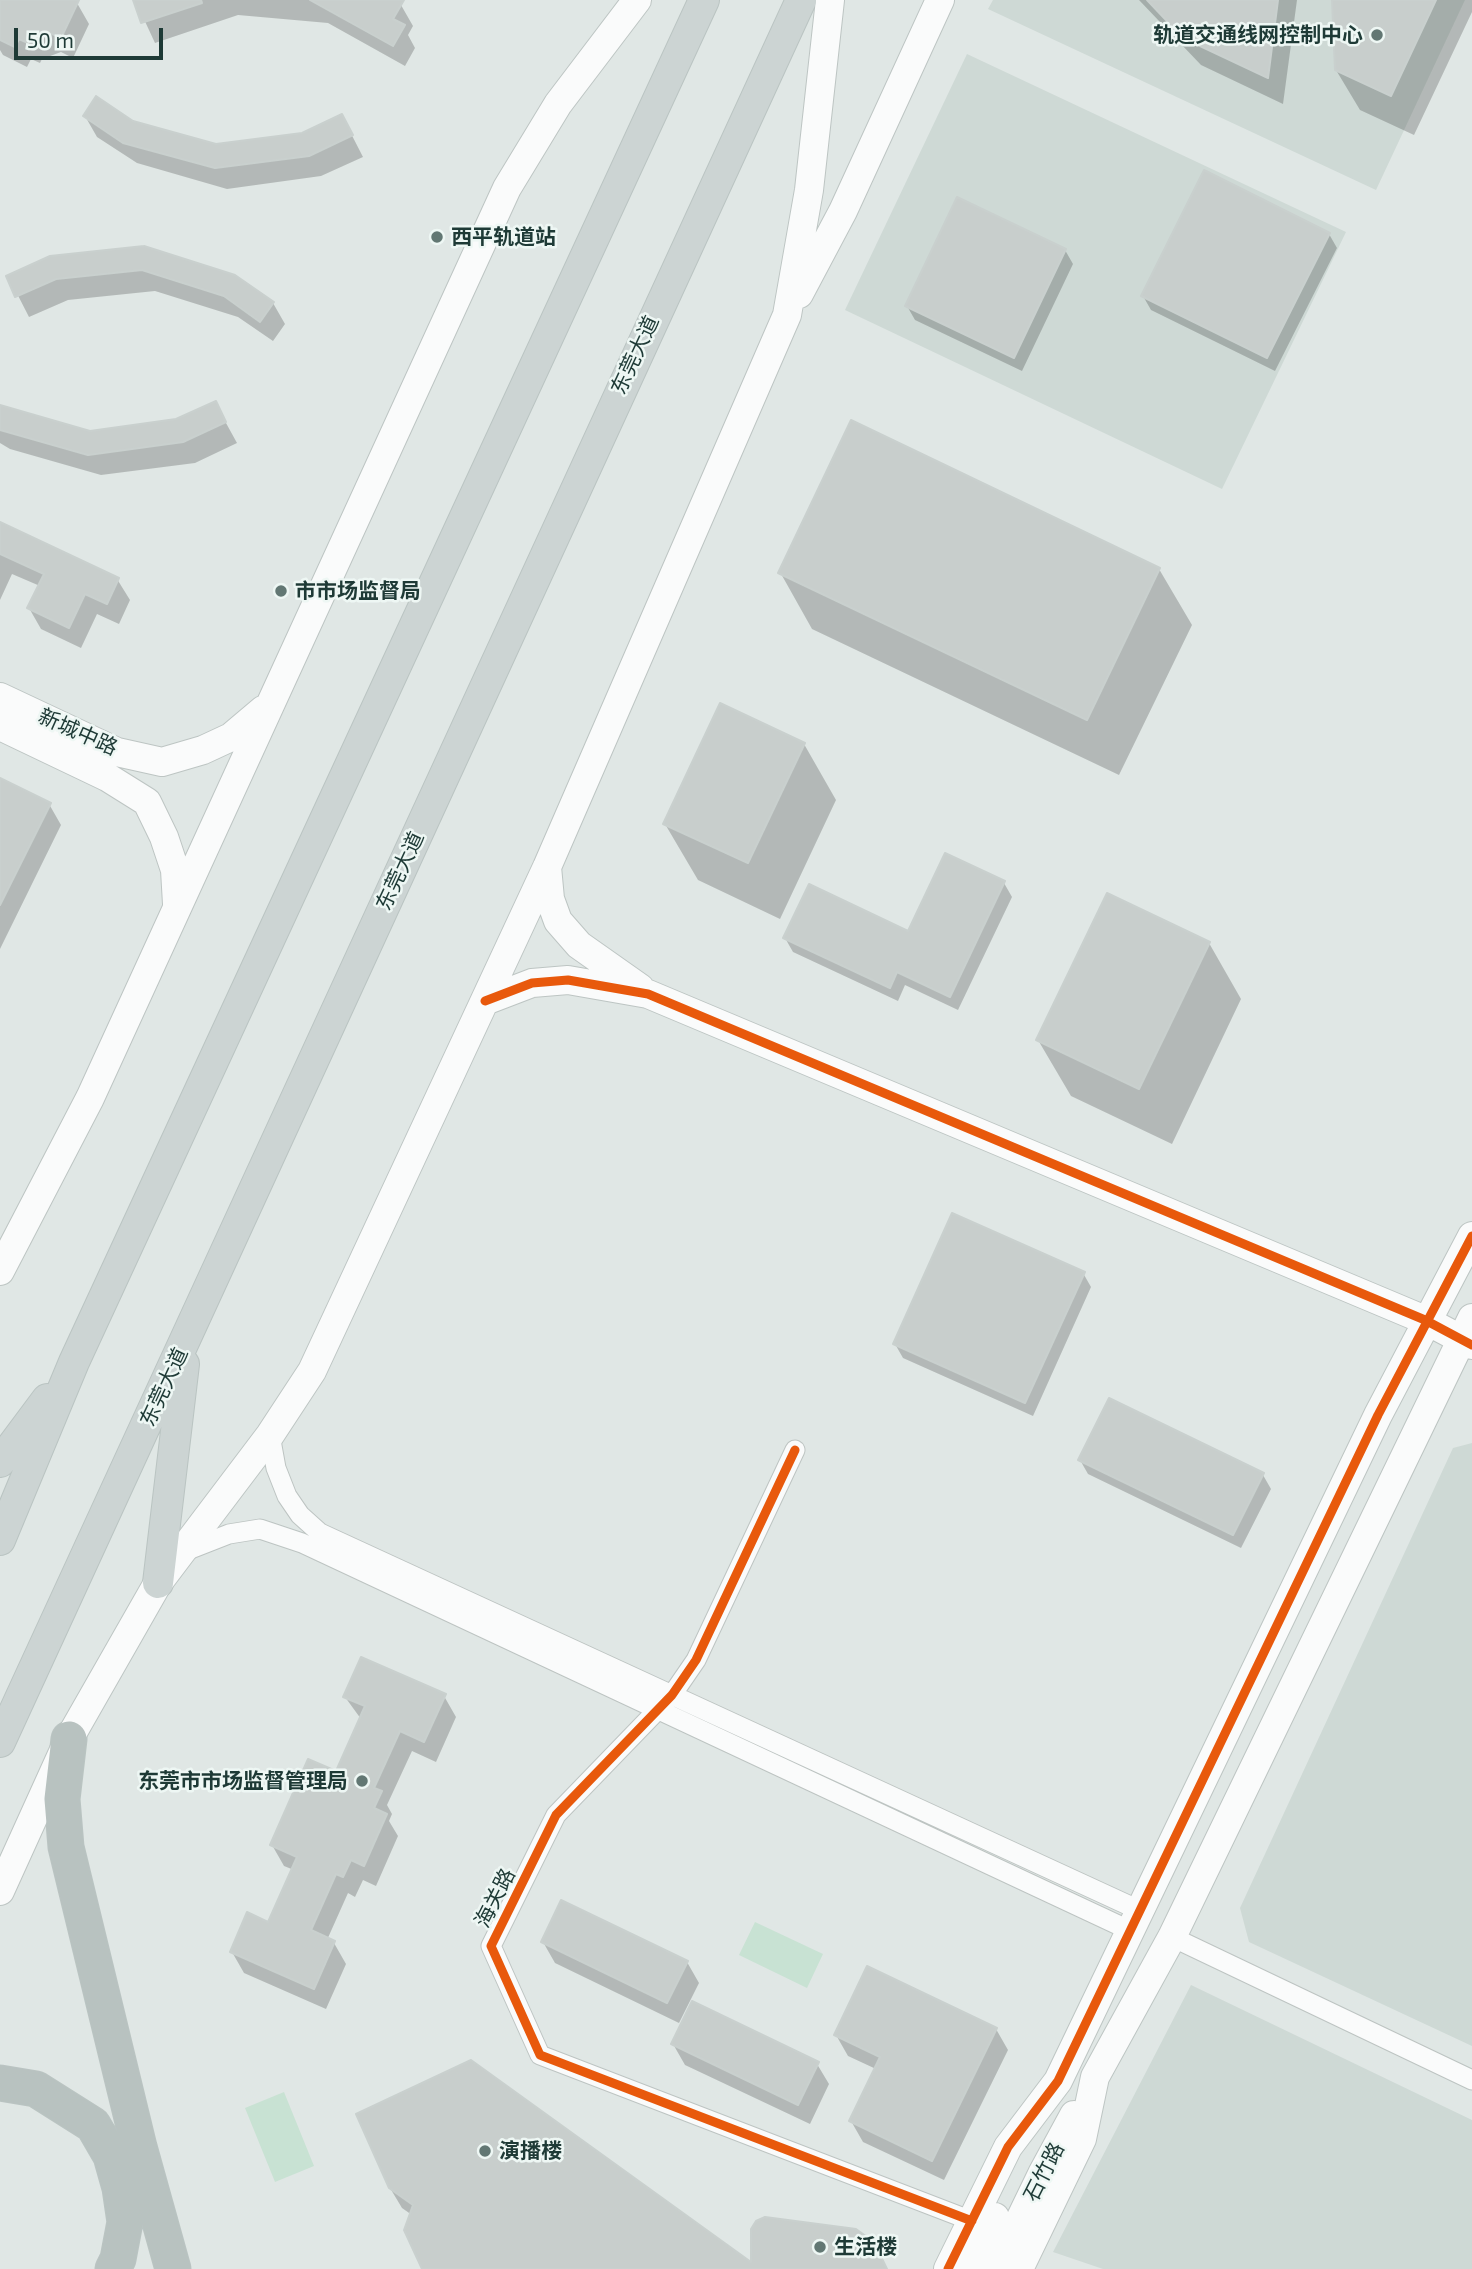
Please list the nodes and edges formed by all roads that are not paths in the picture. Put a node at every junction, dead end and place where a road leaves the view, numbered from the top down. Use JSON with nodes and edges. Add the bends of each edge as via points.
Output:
{"nodes":[{"id":1,"x":637,"y":0,"type":"edge"},
{"id":2,"x":704,"y":0,"type":"edge"},
{"id":3,"x":801,"y":0,"type":"edge"},
{"id":4,"x":830,"y":0,"type":"edge"},
{"id":5,"x":940,"y":0,"type":"edge"},
{"id":6,"x":788,"y":315,"type":"junction"},
{"id":7,"x":0,"y":697,"type":"edge"},
{"id":8,"x":268,"y":706,"type":"junction"},
{"id":9,"x":0,"y":726,"type":"edge"},
{"id":10,"x":547,"y":867,"type":"junction"},
{"id":11,"x":177,"y":906,"type":"junction"},
{"id":12,"x":648,"y":994,"type":"junction"},
{"id":13,"x":485,"y":1001,"type":"junction"},
{"id":14,"x":1472,"y":1236,"type":"edge"},
{"id":15,"x":0,"y":1271,"type":"edge"},
{"id":16,"x":1425,"y":1320,"type":"junction"},
{"id":17,"x":1468,"y":1334,"type":"edge"},
{"id":18,"x":187,"y":1339,"type":"junction"},
{"id":19,"x":74,"y":1362,"type":"junction"},
{"id":20,"x":270,"y":1434,"type":"junction"},
{"id":21,"x":795,"y":1450,"type":"dead end"},
{"id":22,"x":0,"y":1462,"type":"edge"},
{"id":23,"x":0,"y":1540,"type":"edge"},
{"id":24,"x":179,"y":1553,"type":"junction"},
{"id":25,"x":158,"y":1583,"type":"junction"},
{"id":26,"x":672,"y":1695,"type":"junction"},
{"id":27,"x":658,"y":1710,"type":"junction"},
{"id":28,"x":69,"y":1739,"type":"junction"},
{"id":29,"x":0,"y":1742,"type":"edge"},
{"id":30,"x":0,"y":1891,"type":"edge"},
{"id":31,"x":1136,"y":1921,"type":"junction"},
{"id":32,"x":1172,"y":1937,"type":"junction"},
{"id":33,"x":1095,"y":2077,"type":"junction"},
{"id":34,"x":1472,"y":2080,"type":"edge"},
{"id":35,"x":1058,"y":2081,"type":"junction"},
{"id":36,"x":0,"y":2083,"type":"edge"},
{"id":37,"x":972,"y":2221,"type":"junction"},
{"id":38,"x":113,"y":2269,"type":"edge"},
{"id":39,"x":173,"y":2269,"type":"edge"},
{"id":40,"x":948,"y":2269,"type":"edge"},
{"id":41,"x":971,"y":2269,"type":"edge"},
{"id":42,"x":996,"y":2269,"type":"edge"},
{"id":43,"x":1019,"y":2269,"type":"edge"}],
"edges":[{"from":1,"to":8,"type":"street","via":[[558,104],[507,188]]},
{"from":2,"to":19,"type":"main road"},
{"from":3,"to":18,"type":"main road","name":"东莞大道"},
{"from":4,"to":6,"type":"street","via":[[809,190]]},
{"from":5,"to":6,"type":"street","via":[[843,211]]},
{"from":6,"to":10,"type":"street"},
{"from":7,"to":8,"type":"street","name":"新城中路","via":[[117,752],[162,762],[231,737]]},
{"from":8,"to":11,"type":"street"},
{"from":9,"to":11,"type":"street","name":"新城中路","via":[[107,777],[147,802],[175,870]]},
{"from":10,"to":12,"type":"street","via":[[558,921],[579,945]]},
{"from":10,"to":13,"type":"street"},
{"from":11,"to":15,"type":"street","via":[[90,1098]]},
{"from":12,"to":13,"type":"street","via":[[568,980],[532,983]]},
{"from":12,"to":16,"type":"street"},
{"from":13,"to":20,"type":"street","via":[[324,1346]]},
{"from":14,"to":16,"type":"street"},
{"from":16,"to":17,"type":"street"},
{"from":16,"to":31,"type":"street"},
{"from":17,"to":32,"type":"street","name":"石竹路"},
{"from":18,"to":25,"type":"main road"},
{"from":18,"to":29,"type":"main road","name":"东莞大道"},
{"from":19,"to":22,"type":"main road"},
{"from":19,"to":23,"type":"main road"},
{"from":20,"to":24,"type":"street"},
{"from":20,"to":26,"type":"street","via":[[287,1496],[300,1516],[320,1533]]},
{"from":21,"to":26,"type":"street","name":"海关路","via":[[696,1660]]},
{"from":24,"to":25,"type":"street"},
{"from":24,"to":27,"type":"street","via":[[229,1534],[260,1529],[302,1543]]},
{"from":25,"to":28,"type":"street"},
{"from":26,"to":27,"type":"street","name":"海关路"},
{"from":26,"to":31,"type":"street"},
{"from":27,"to":31,"type":"street"},
{"from":27,"to":37,"type":"street","name":"海关路","via":[[556,1815],[491,1945],[540,2054]]},
{"from":28,"to":30,"type":"street"},
{"from":28,"to":39,"type":"highway","via":[[62,1799],[66,1847]]},
{"from":31,"to":35,"type":"street"},
{"from":32,"to":33,"type":"street","name":"石竹路"},
{"from":32,"to":34,"type":"street"},
{"from":33,"to":42,"type":"street","name":"石竹路"},
{"from":33,"to":43,"type":"street","via":[[1082,2139]]},
{"from":35,"to":37,"type":"street","via":[[1008,2147]]},
{"from":35,"to":41,"type":"street","name":"石竹路"},
{"from":36,"to":38,"type":"highway","via":[[36,2089],[93,2125],[111,2156],[122,2200],[124,2222]]},
{"from":37,"to":40,"type":"street"}]}
